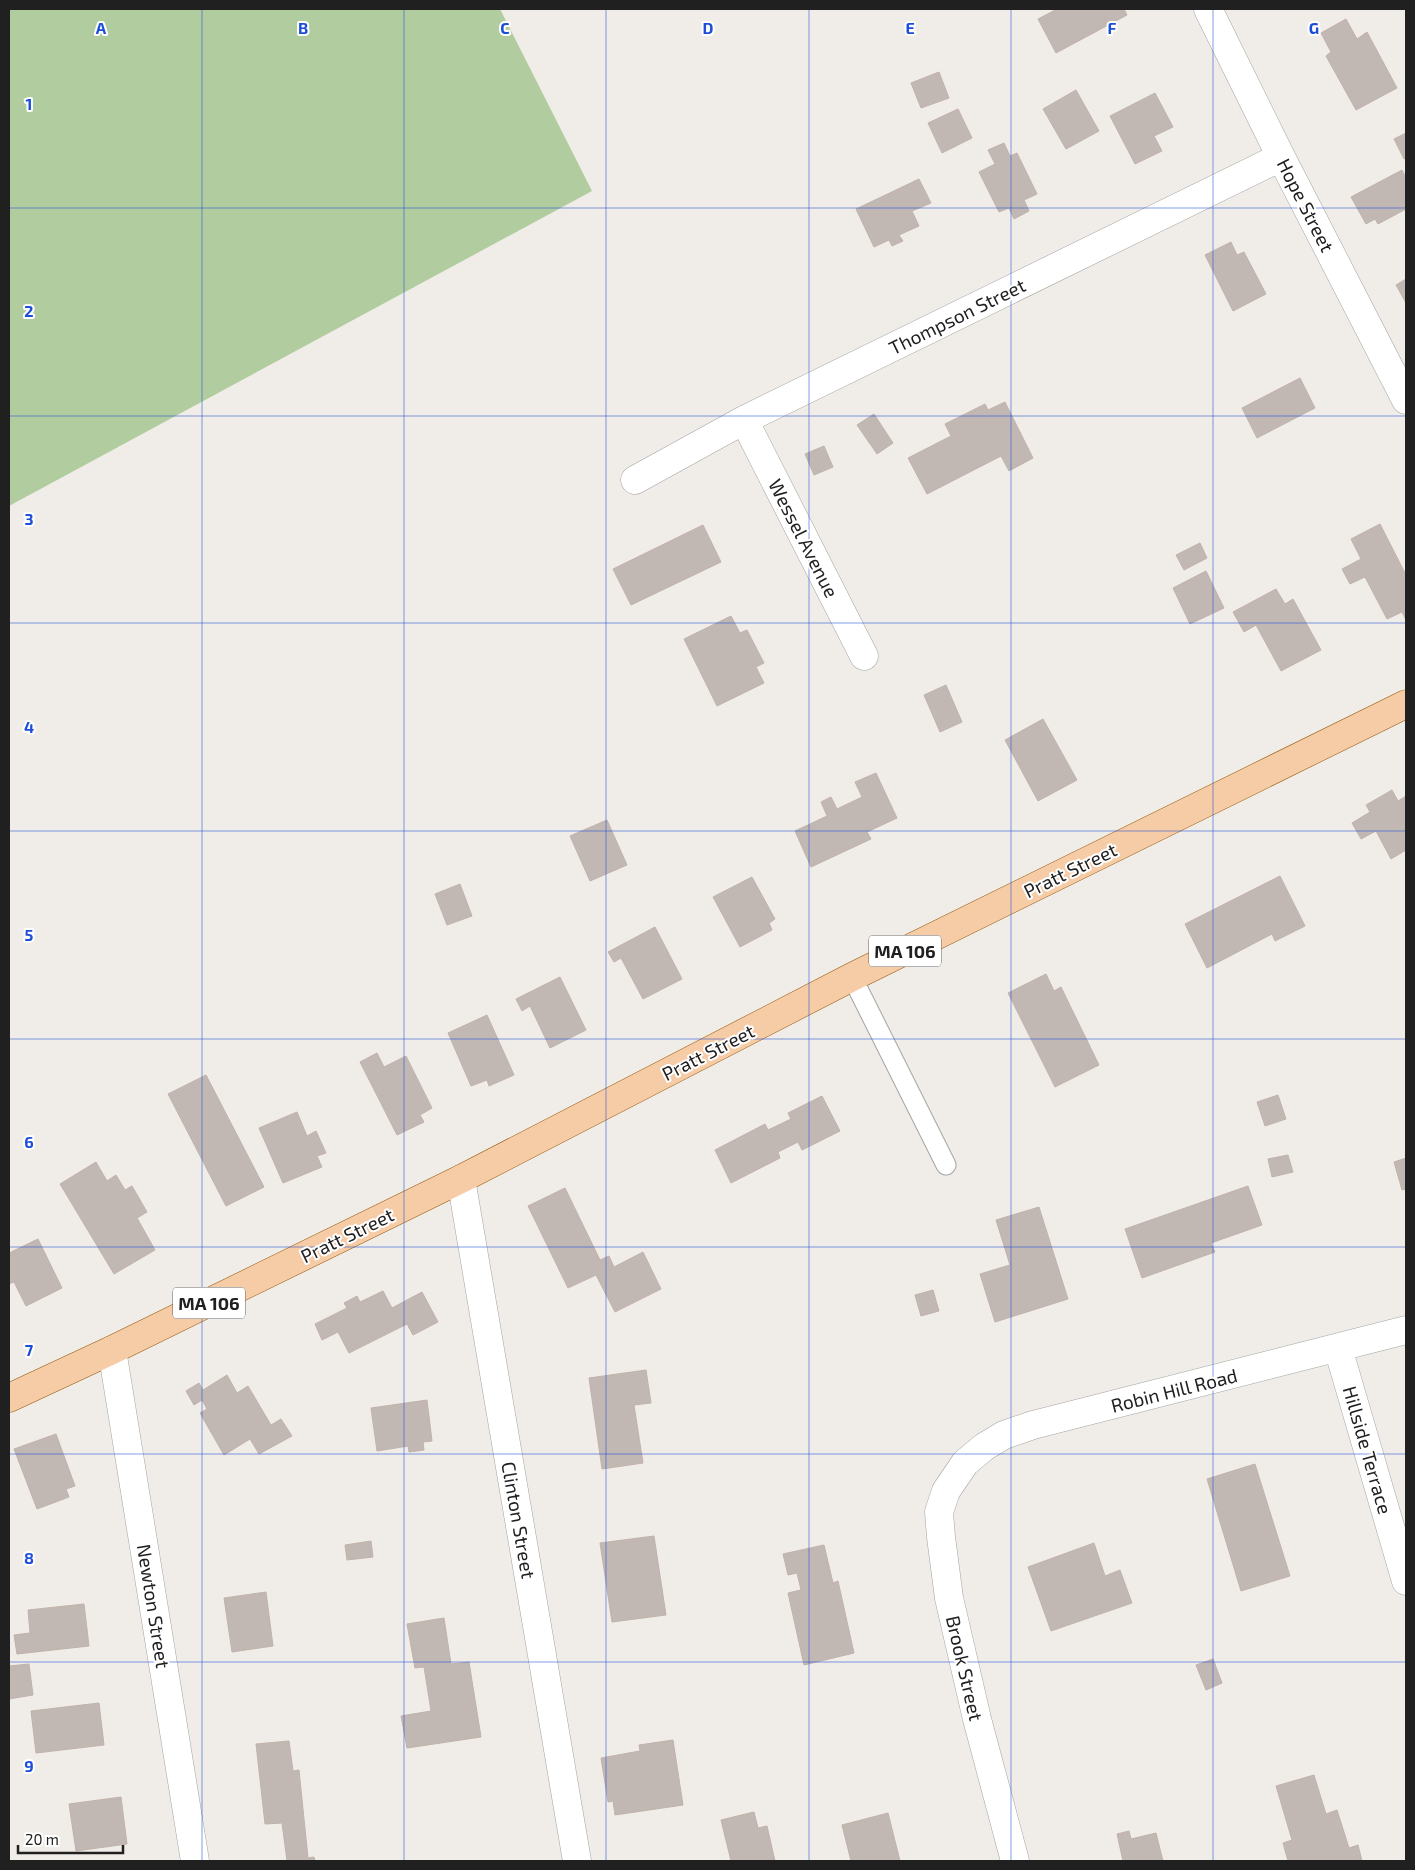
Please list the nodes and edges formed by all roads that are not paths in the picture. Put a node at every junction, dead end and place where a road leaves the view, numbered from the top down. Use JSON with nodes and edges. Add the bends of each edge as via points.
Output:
{"nodes":[{"id":1,"x":1208,"y":9,"type":"edge"},
{"id":2,"x":1281,"y":157,"type":"junction"},
{"id":3,"x":1406,"y":400,"type":"edge"},
{"id":4,"x":744,"y":420,"type":"junction"},
{"id":5,"x":636,"y":480,"type":"dead end"},
{"id":6,"x":864,"y":656,"type":"dead end"},
{"id":7,"x":1406,"y":704,"type":"edge"},
{"id":8,"x":852,"y":977,"type":"junction"},
{"id":9,"x":946,"y":1165,"type":"dead end"},
{"id":10,"x":461,"y":1179,"type":"junction"},
{"id":11,"x":1406,"y":1330,"type":"edge"},
{"id":12,"x":1338,"y":1348,"type":"junction"},
{"id":13,"x":112,"y":1350,"type":"junction"},
{"id":14,"x":9,"y":1398,"type":"edge"},
{"id":15,"x":956,"y":1476,"type":"joint"},
{"id":16,"x":1406,"y":1581,"type":"edge"},
{"id":17,"x":195,"y":1861,"type":"edge"},
{"id":18,"x":577,"y":1861,"type":"edge"},
{"id":19,"x":1015,"y":1861,"type":"edge"}],
"edges":[{"from":1,"to":2,"type":"street","name":"Hope Street"},
{"from":2,"to":3,"type":"street","name":"Hope Street"},
{"from":2,"to":4,"type":"street","name":"Thompson Street"},
{"from":4,"to":5,"type":"street","name":"Thompson Street"},
{"from":4,"to":6,"type":"street","name":"Wessel Avenue"},
{"from":7,"to":8,"type":"main road","name":"Pratt Street","number":"MA 106"},
{"from":8,"to":9,"type":"lane"},
{"from":8,"to":10,"type":"main road","name":"Pratt Street","number":"MA 106"},
{"from":10,"to":13,"type":"main road","name":"Pratt Street","number":"MA 106"},
{"from":10,"to":18,"type":"street","name":"Clinton Street"},
{"from":11,"to":12,"type":"street","name":"Robin Hill Road"},
{"from":12,"to":15,"type":"street","name":"Robin Hill Road","via":[[1033,1425],[1004,1435],[984,1447],[965,1463]]},
{"from":12,"to":16,"type":"street","name":"Hillside Terrace"},
{"from":13,"to":14,"type":"main road","name":"Pratt Street","number":"MA 106"},
{"from":13,"to":17,"type":"street","name":"Newton Street"},
{"from":15,"to":19,"type":"street","name":"Brook Street","via":[[946,1491],[939,1512],[949,1598],[976,1719]]}]}
